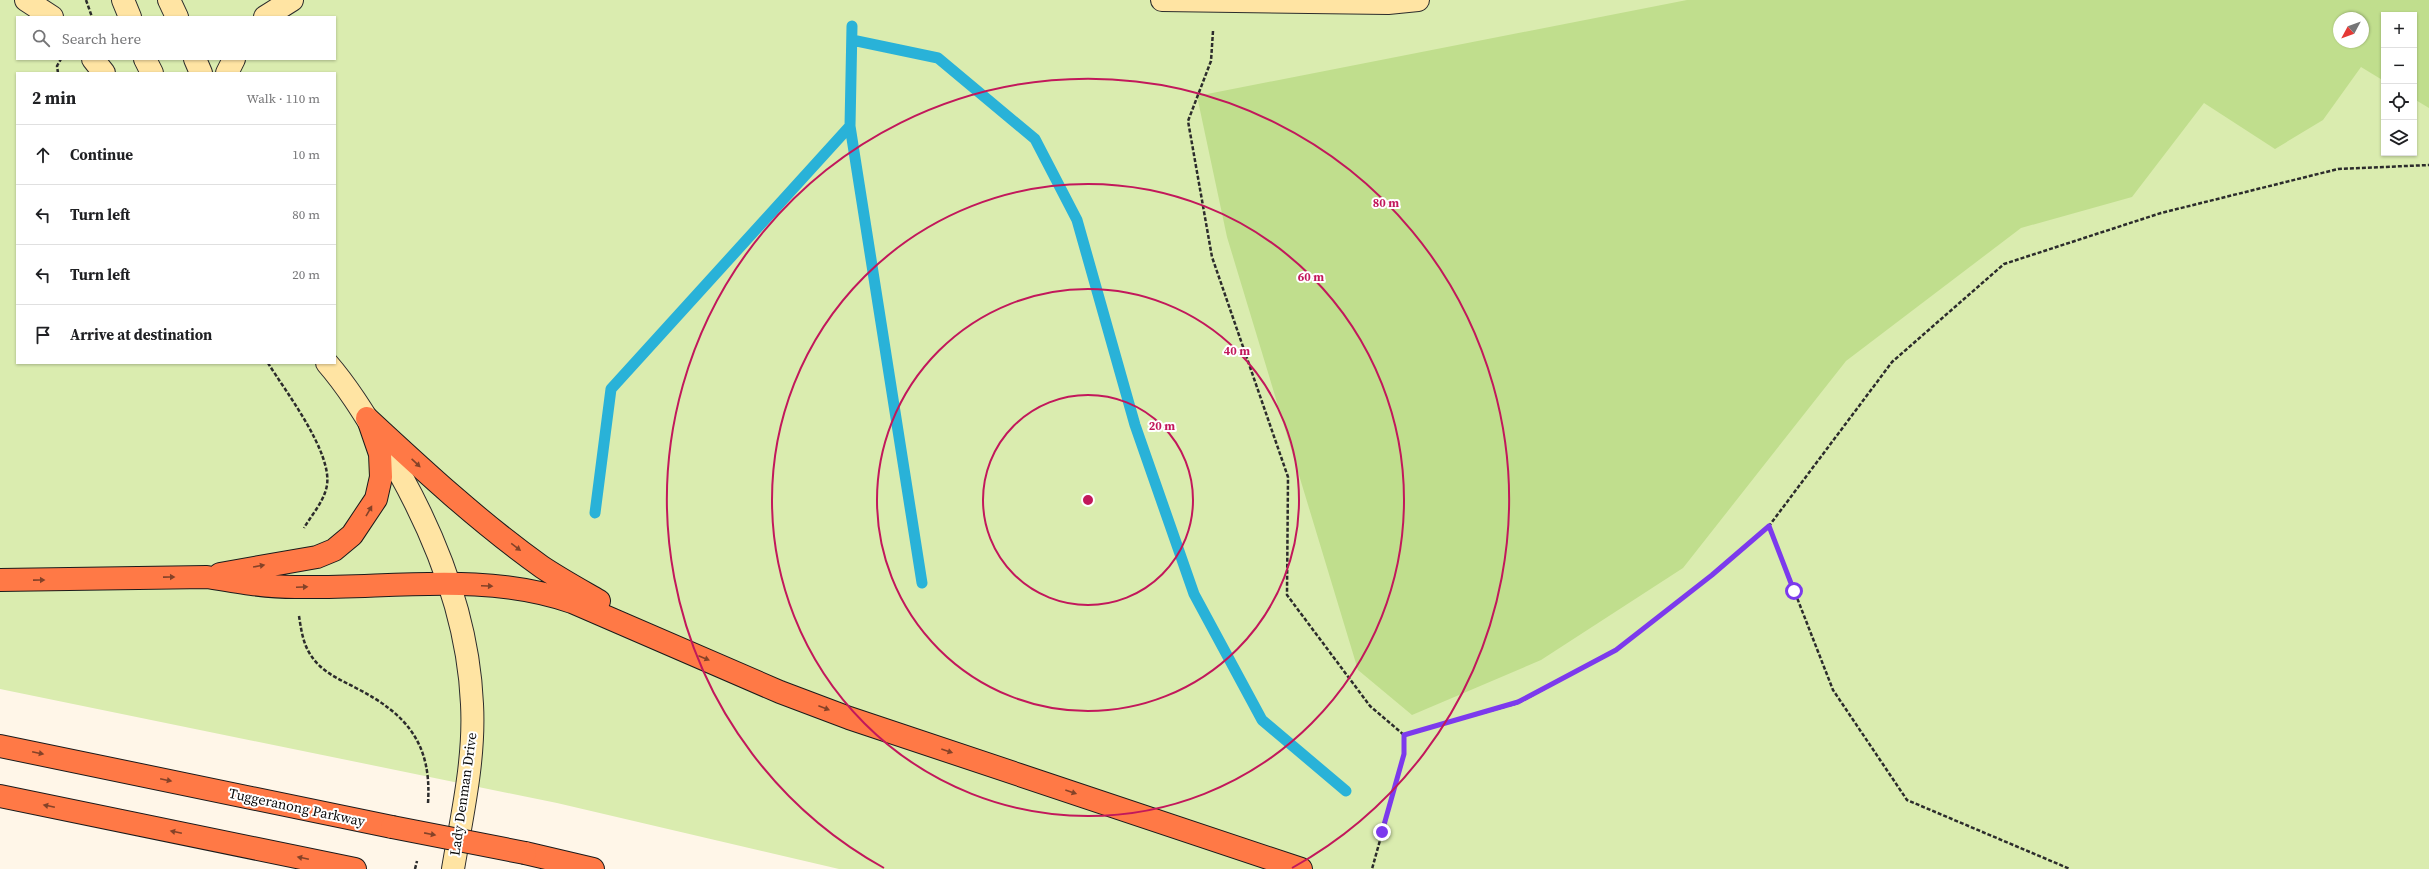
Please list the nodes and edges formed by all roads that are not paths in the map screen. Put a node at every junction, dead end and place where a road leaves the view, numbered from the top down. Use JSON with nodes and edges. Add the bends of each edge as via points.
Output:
{"nodes":[{"id":1,"x":26,"y":0,"type":"edge"},
{"id":2,"x":123,"y":0,"type":"edge"},
{"id":3,"x":169,"y":0,"type":"edge"},
{"id":4,"x":292,"y":0,"type":"edge"},
{"id":5,"x":1162,"y":0,"type":"edge"},
{"id":6,"x":1418,"y":0,"type":"edge"},
{"id":7,"x":50,"y":16,"type":"edge"},
{"id":8,"x":130,"y":16,"type":"edge"},
{"id":9,"x":177,"y":16,"type":"edge"},
{"id":10,"x":267,"y":16,"type":"edge"},
{"id":11,"x":94,"y":60,"type":"edge"},
{"id":12,"x":146,"y":60,"type":"edge"},
{"id":13,"x":195,"y":60,"type":"edge"},
{"id":14,"x":234,"y":60,"type":"edge"},
{"id":15,"x":103,"y":72,"type":"edge"},
{"id":16,"x":152,"y":72,"type":"edge"},
{"id":17,"x":201,"y":72,"type":"edge"},
{"id":18,"x":228,"y":72,"type":"edge"},
{"id":19,"x":329,"y":365,"type":"edge"},
{"id":20,"x":367,"y":418,"type":"junction"},
{"id":21,"x":207,"y":577,"type":"junction"},
{"id":22,"x":0,"y":580,"type":"edge"},
{"id":23,"x":448,"y":584,"type":"junction"},
{"id":24,"x":669,"y":643,"type":"junction"},
{"id":25,"x":0,"y":746,"type":"edge"},
{"id":26,"x":0,"y":796,"type":"edge"},
{"id":27,"x":355,"y":869,"type":"edge"},
{"id":28,"x":453,"y":869,"type":"edge"},
{"id":29,"x":593,"y":869,"type":"edge"},
{"id":30,"x":1301,"y":869,"type":"edge"}],
"edges":[{"from":1,"to":7,"type":"street"},
{"from":2,"to":8,"type":"street"},
{"from":3,"to":9,"type":"street"},
{"from":4,"to":10,"type":"street"},
{"from":5,"to":6,"type":"street","via":[[1388,3]]},
{"from":11,"to":15,"type":"street"},
{"from":12,"to":16,"type":"street"},
{"from":13,"to":17,"type":"street"},
{"from":14,"to":18,"type":"street"},
{"from":19,"to":20,"type":"street","name":"Lady Denman Drive"},
{"from":21,"to":20,"type":"highway","one_way":true,"via":[[317,557],[334,550],[352,535],[376,499],[381,477],[380,454]]},
{"from":20,"to":23,"type":"street","name":"Lady Denman Drive","via":[[393,460],[424,521]]},
{"from":20,"to":24,"type":"highway","one_way":true,"via":[[452,496],[543,567]]},
{"from":22,"to":21,"type":"highway","one_way":true},
{"from":21,"to":23,"type":"highway","one_way":true,"via":[[240,583],[295,587]]},
{"from":23,"to":24,"type":"highway","one_way":true,"via":[[515,587],[537,591],[572,602]]},
{"from":23,"to":28,"type":"street","name":"Lady Denman Drive","via":[[467,654],[472,704],[470,758]]},
{"from":24,"to":30,"type":"highway","one_way":true,"via":[[780,692],[849,718]]},
{"from":25,"to":29,"type":"highway","name":"Tuggeranong Parkway","one_way":true,"bridge":true},
{"from":27,"to":26,"type":"highway","one_way":true}]}
